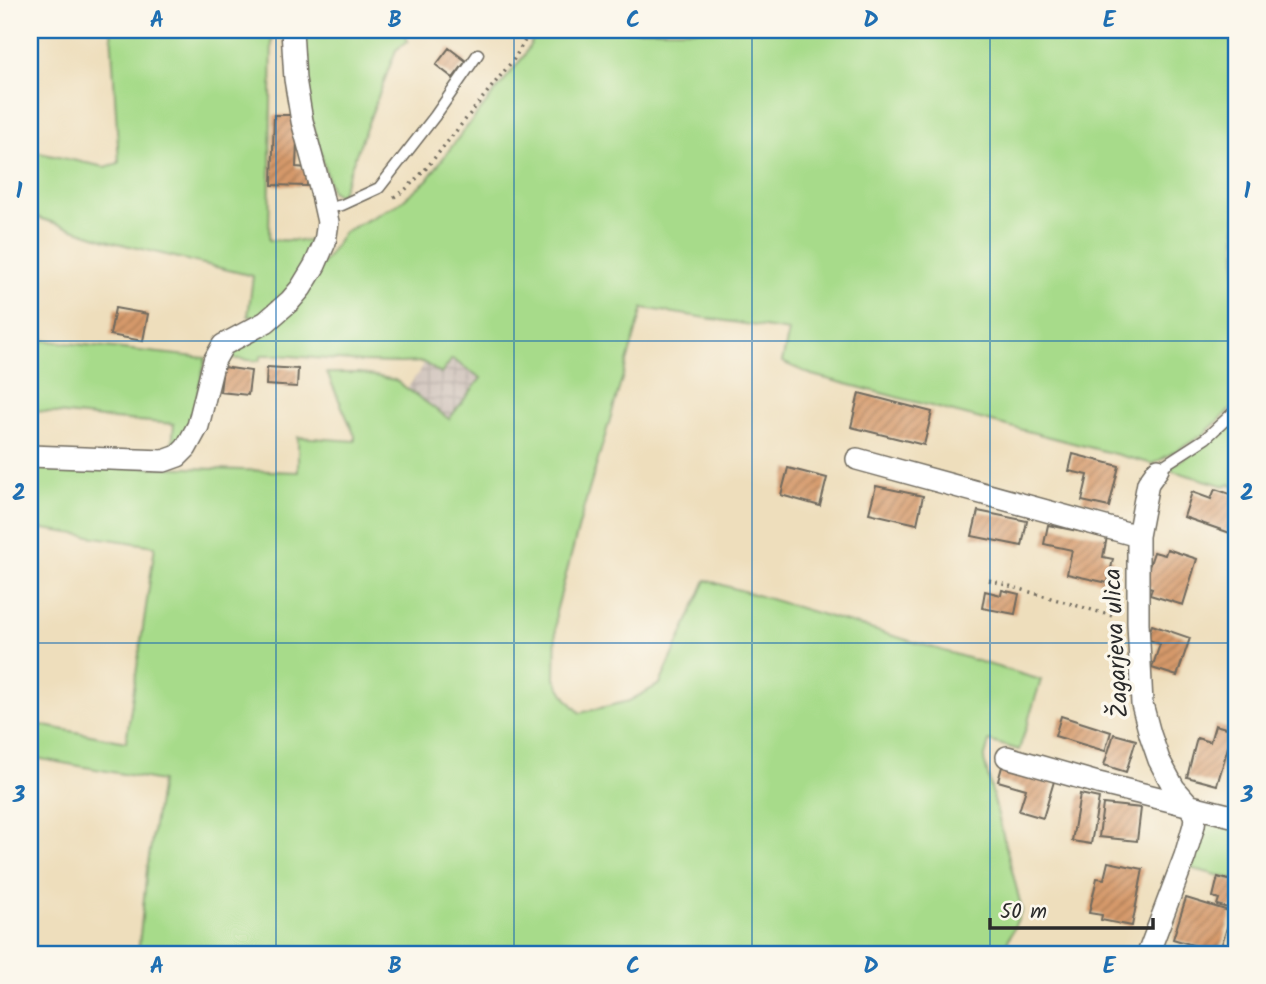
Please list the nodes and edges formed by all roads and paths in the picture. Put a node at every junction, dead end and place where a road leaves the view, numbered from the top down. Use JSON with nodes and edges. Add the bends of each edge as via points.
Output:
{"nodes":[{"id":1,"x":292,"y":30,"type":"edge"},
{"id":2,"x":531,"y":30,"type":"edge"},
{"id":3,"x":478,"y":54,"type":"dead end"},
{"id":4,"x":388,"y":201,"type":"dead end"},
{"id":5,"x":325,"y":209,"type":"junction"},
{"id":6,"x":1236,"y":410,"type":"edge"},
{"id":7,"x":30,"y":456,"type":"edge"},
{"id":8,"x":857,"y":459,"type":"dead end"},
{"id":9,"x":1158,"y":469,"type":"joint"},
{"id":10,"x":1138,"y":536,"type":"junction"},
{"id":11,"x":989,"y":580,"type":"dead end"},
{"id":12,"x":1138,"y":623,"type":"junction"},
{"id":13,"x":1007,"y":757,"type":"dead end"},
{"id":14,"x":1190,"y":806,"type":"junction"},
{"id":15,"x":1236,"y":817,"type":"edge"},
{"id":16,"x":1148,"y":954,"type":"edge"}],
"edges":[{"from":1,"to":5,"type":"street","via":[[302,121]]},
{"from":2,"to":4,"type":"path","via":[[514,59],[424,170]]},
{"from":3,"to":5,"type":"lane","via":[[379,188]]},
{"from":5,"to":7,"type":"street","via":[[325,242],[315,265],[290,302],[266,322],[223,345],[198,426],[178,456],[163,461]]},
{"from":6,"to":9,"type":"lane","via":[[1206,438]]},
{"from":8,"to":10,"type":"street"},
{"from":9,"to":10,"type":"street","name":"Žagarjeva ulica","via":[[1147,483]]},
{"from":10,"to":12,"type":"street","name":"Žagarjeva ulica"},
{"from":11,"to":12,"type":"path"},
{"from":12,"to":14,"type":"street","name":"Žagarjeva ulica","via":[[1142,704],[1150,734],[1174,788]]},
{"from":13,"to":14,"type":"street"},
{"from":14,"to":15,"type":"street"},
{"from":14,"to":16,"type":"street","via":[[1194,825]]}]}
